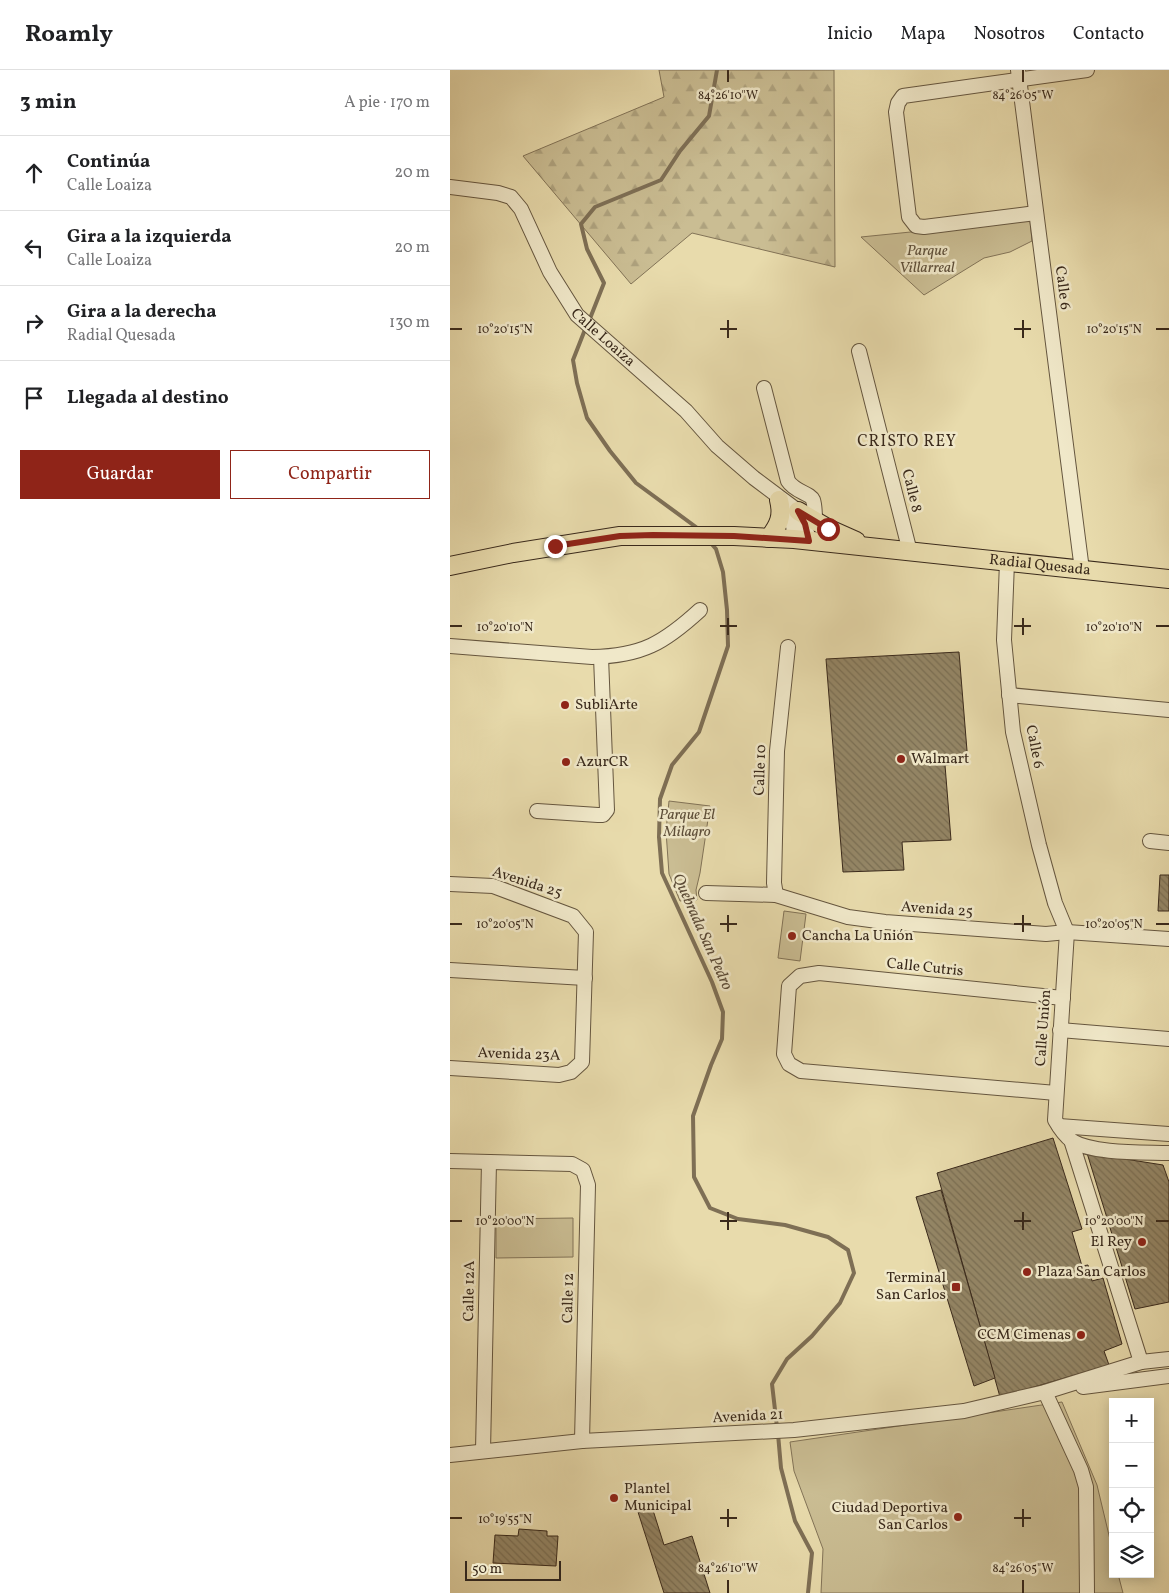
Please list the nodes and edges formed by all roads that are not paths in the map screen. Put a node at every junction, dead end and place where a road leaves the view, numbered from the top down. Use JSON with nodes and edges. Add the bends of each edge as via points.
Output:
{"nodes":[{"id":1,"x":1087,"y":70,"type":"edge"},
{"id":2,"x":1018,"y":74,"type":"edge"},
{"id":3,"x":450,"y":187,"type":"edge"},
{"id":4,"x":1036,"y":213,"type":"junction"},
{"id":5,"x":859,"y":351,"type":"dead end"},
{"id":6,"x":764,"y":388,"type":"dead end"},
{"id":7,"x":778,"y":497,"type":"junction"},
{"id":8,"x":798,"y":511,"type":"junction"},
{"id":9,"x":815,"y":521,"type":"junction"},
{"id":10,"x":769,"y":538,"type":"junction"},
{"id":11,"x":801,"y":540,"type":"junction"},
{"id":12,"x":883,"y":550,"type":"junction"},
{"id":13,"x":910,"y":552,"type":"junction"},
{"id":14,"x":479,"y":561,"type":"junction"},
{"id":15,"x":1007,"y":562,"type":"junction"},
{"id":16,"x":450,"y":566,"type":"edge"},
{"id":17,"x":1082,"y":570,"type":"junction"},
{"id":18,"x":450,"y":572,"type":"edge"},
{"id":19,"x":1169,"y":579,"type":"edge"},
{"id":20,"x":700,"y":610,"type":"dead end"},
{"id":21,"x":450,"y":646,"type":"edge"},
{"id":22,"x":788,"y":647,"type":"dead end"},
{"id":23,"x":601,"y":656,"type":"junction"},
{"id":24,"x":1009,"y":695,"type":"junction"},
{"id":25,"x":1169,"y":710,"type":"edge"},
{"id":26,"x":537,"y":811,"type":"dead end"},
{"id":27,"x":1150,"y":841,"type":"dead end"},
{"id":28,"x":1169,"y":843,"type":"edge"},
{"id":29,"x":450,"y":884,"type":"edge"},
{"id":30,"x":706,"y":893,"type":"dead end"},
{"id":31,"x":776,"y":895,"type":"junction"},
{"id":32,"x":1067,"y":932,"type":"junction"},
{"id":33,"x":1169,"y":938,"type":"edge"},
{"id":34,"x":450,"y":970,"type":"edge"},
{"id":35,"x":586,"y":978,"type":"junction"},
{"id":36,"x":1062,"y":998,"type":"junction"},
{"id":37,"x":1060,"y":1030,"type":"junction"},
{"id":38,"x":1169,"y":1039,"type":"edge"},
{"id":39,"x":450,"y":1068,"type":"edge"},
{"id":40,"x":1056,"y":1093,"type":"junction"},
{"id":41,"x":1059,"y":1126,"type":"junction"},
{"id":42,"x":1169,"y":1134,"type":"edge"},
{"id":43,"x":1071,"y":1140,"type":"junction"},
{"id":44,"x":1169,"y":1153,"type":"edge"},
{"id":45,"x":450,"y":1161,"type":"edge"},
{"id":46,"x":489,"y":1162,"type":"junction"},
{"id":47,"x":1169,"y":1359,"type":"edge"},
{"id":48,"x":1141,"y":1362,"type":"junction"},
{"id":49,"x":1169,"y":1376,"type":"edge"},
{"id":50,"x":1045,"y":1392,"type":"junction"},
{"id":51,"x":582,"y":1441,"type":"junction"},
{"id":52,"x":484,"y":1451,"type":"junction"},
{"id":53,"x":450,"y":1455,"type":"edge"},
{"id":54,"x":1087,"y":1593,"type":"edge"}],
"edges":[{"from":1,"to":2,"type":"street"},
{"from":2,"to":4,"type":"street","name":"Calle 6"},
{"from":2,"to":4,"type":"street","via":[[903,96],[896,112],[909,217],[916,226],[924,227]]},
{"from":3,"to":7,"type":"street","name":"Calle Loaiza","via":[[511,197],[521,209],[550,272],[577,315]]},
{"from":4,"to":17,"type":"street","name":"Calle 6"},
{"from":5,"to":13,"type":"street","name":"Calle 8"},
{"from":6,"to":9,"type":"street","via":[[788,480],[797,491],[811,497]]},
{"from":7,"to":8,"type":"street","name":"Calle Loaiza"},
{"from":7,"to":10,"type":"main road","via":[[781,508],[779,524]]},
{"from":7,"to":11,"type":"street","name":"Calle Loaiza"},
{"from":8,"to":9,"type":"main road","name":"Calle Loaiza"},
{"from":8,"to":11,"type":"street","via":[[805,524]]},
{"from":9,"to":12,"type":"main road","name":"Calle Loaiza"},
{"from":10,"to":11,"type":"main road"},
{"from":10,"to":14,"type":"main road","via":[[620,536]]},
{"from":11,"to":12,"type":"main road"},
{"from":12,"to":13,"type":"main road","name":"Radial Quesada"},
{"from":13,"to":15,"type":"main road","name":"Radial Quesada"},
{"from":14,"to":16,"type":"main road"},
{"from":14,"to":18,"type":"main road"},
{"from":15,"to":17,"type":"main road","name":"Radial Quesada"},
{"from":15,"to":24,"type":"street","name":"Calle 6","via":[[1004,640]]},
{"from":17,"to":19,"type":"main road","name":"Radial Quesada"},
{"from":20,"to":23,"type":"street","via":[[652,647],[616,656]]},
{"from":21,"to":23,"type":"street"},
{"from":22,"to":31,"type":"street","name":"Calle 10","via":[[777,751]]},
{"from":23,"to":26,"type":"street","via":[[607,810],[603,815]]},
{"from":24,"to":25,"type":"street"},
{"from":24,"to":32,"type":"street","name":"Calle 6","via":[[1013,732],[1039,845],[1055,903]]},
{"from":27,"to":28,"type":"street"},
{"from":29,"to":35,"type":"street","name":"Avenida 25","via":[[493,886],[573,916],[586,932]]},
{"from":30,"to":31,"type":"street","name":"Avenida 25"},
{"from":31,"to":32,"type":"street","name":"Avenida 25","via":[[848,917],[885,922],[1046,934]]},
{"from":32,"to":33,"type":"street","name":"Avenida 25"},
{"from":32,"to":36,"type":"street","name":"Calle Unión"},
{"from":34,"to":35,"type":"street"},
{"from":35,"to":39,"type":"street","name":"Avenida 23A","via":[[582,1062],[571,1072],[559,1075]]},
{"from":36,"to":37,"type":"street","name":"Calle Unión"},
{"from":36,"to":40,"type":"street","name":"Calle Cutris","via":[[819,973],[800,976],[789,986],[784,1054],[789,1064],[801,1071]]},
{"from":37,"to":38,"type":"street"},
{"from":37,"to":40,"type":"street","name":"Calle Unión"},
{"from":40,"to":41,"type":"street","name":"Calle Unión","via":[[1054,1114]]},
{"from":41,"to":42,"type":"street"},
{"from":41,"to":43,"type":"street"},
{"from":43,"to":44,"type":"street","via":[[1083,1146],[1108,1150]]},
{"from":43,"to":48,"type":"street"},
{"from":45,"to":46,"type":"street"},
{"from":46,"to":51,"type":"street","name":"Calle 12","via":[[572,1164],[583,1170],[588,1185]]},
{"from":46,"to":52,"type":"street","name":"Calle 12A"},
{"from":47,"to":48,"type":"street","name":"Avenida 21"},
{"from":48,"to":50,"type":"street","name":"Avenida 21"},
{"from":49,"to":50,"type":"street","name":"Avenida 21"},
{"from":50,"to":51,"type":"street","name":"Avenida 21","via":[[964,1411],[794,1430]]},
{"from":50,"to":54,"type":"street","via":[[1086,1486]]},
{"from":51,"to":52,"type":"street","name":"Avenida 21"},
{"from":52,"to":53,"type":"street","name":"Avenida 21"}]}
